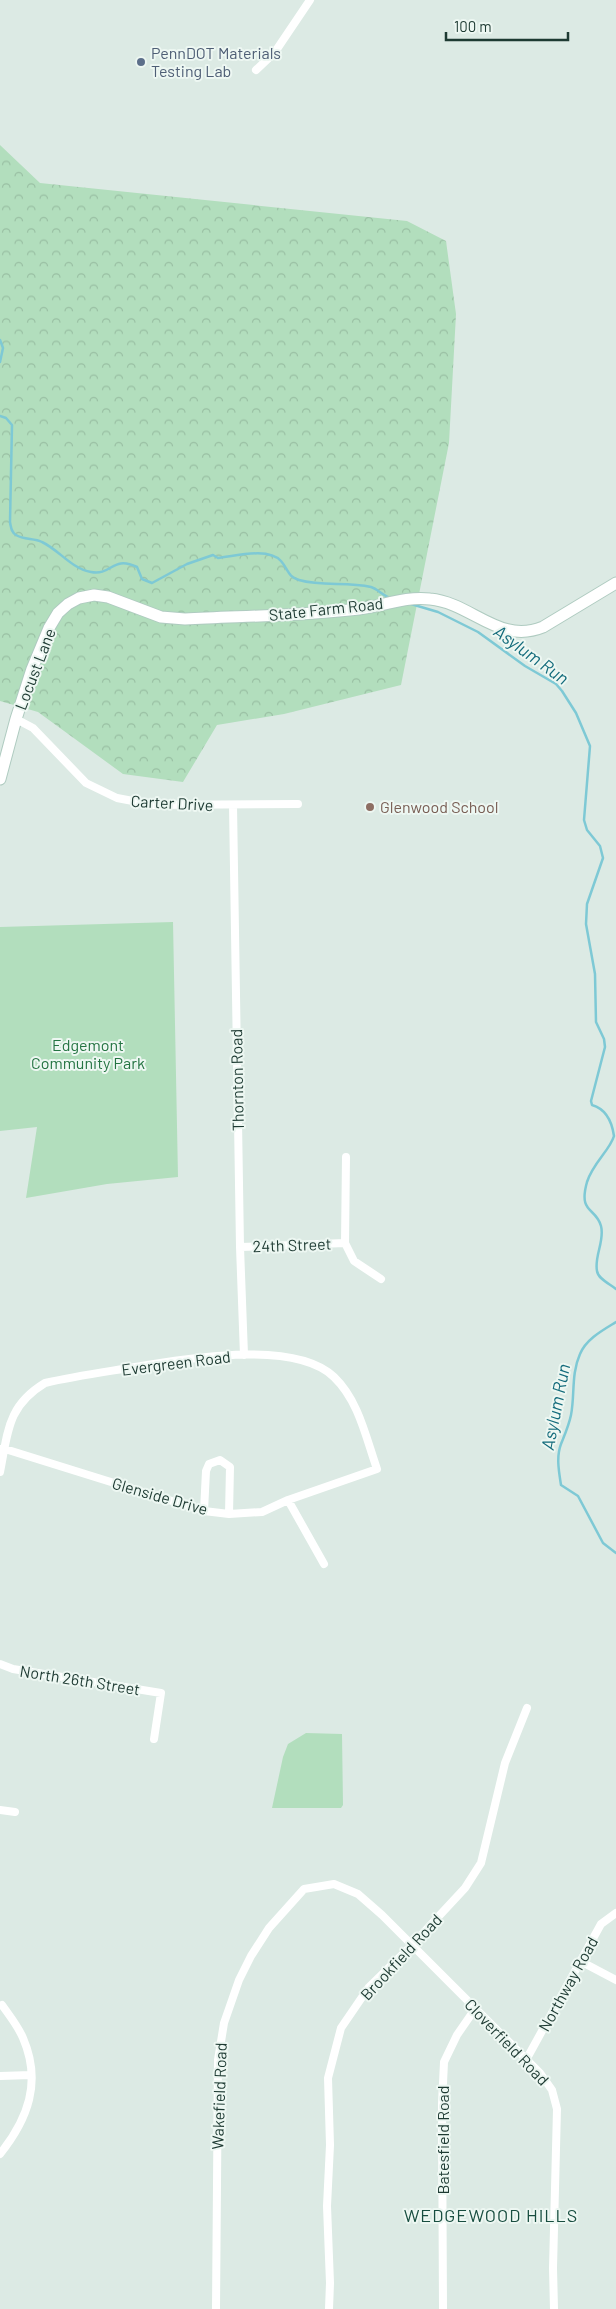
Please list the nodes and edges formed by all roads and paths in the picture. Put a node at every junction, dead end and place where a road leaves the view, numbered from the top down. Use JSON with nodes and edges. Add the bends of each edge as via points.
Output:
{"nodes":[{"id":1,"x":310,"y":0,"type":"edge"},
{"id":2,"x":256,"y":70,"type":"dead end"},
{"id":3,"x":616,"y":583,"type":"edge"},
{"id":4,"x":79,"y":598,"type":"joint"},
{"id":5,"x":16,"y":719,"type":"junction"},
{"id":6,"x":0,"y":779,"type":"edge"},
{"id":7,"x":298,"y":804,"type":"dead end"},
{"id":8,"x":233,"y":805,"type":"junction"},
{"id":9,"x":346,"y":1157,"type":"dead end"},
{"id":10,"x":345,"y":1243,"type":"junction"},
{"id":11,"x":240,"y":1247,"type":"junction"},
{"id":12,"x":381,"y":1279,"type":"dead end"},
{"id":13,"x":244,"y":1355,"type":"junction"},
{"id":14,"x":2,"y":1449,"type":"edge"},
{"id":15,"x":377,"y":1469,"type":"joint"},
{"id":16,"x":0,"y":1472,"type":"edge"},
{"id":17,"x":288,"y":1500,"type":"junction"},
{"id":18,"x":204,"y":1511,"type":"junction"},
{"id":19,"x":229,"y":1514,"type":"junction"},
{"id":20,"x":324,"y":1564,"type":"dead end"},
{"id":21,"x":0,"y":1664,"type":"edge"},
{"id":22,"x":527,"y":1708,"type":"dead end"},
{"id":23,"x":154,"y":1739,"type":"dead end"},
{"id":24,"x":0,"y":1810,"type":"edge"},
{"id":25,"x":15,"y":1812,"type":"dead end"},
{"id":26,"x":616,"y":1912,"type":"edge"},
{"id":27,"x":412,"y":1946,"type":"junction"},
{"id":28,"x":580,"y":1961,"type":"junction"},
{"id":29,"x":616,"y":1980,"type":"edge"},
{"id":30,"x":2,"y":2005,"type":"dead end"},
{"id":31,"x":475,"y":2009,"type":"junction"},
{"id":32,"x":526,"y":2060,"type":"junction"},
{"id":33,"x":31,"y":2075,"type":"junction"},
{"id":34,"x":0,"y":2076,"type":"edge"},
{"id":35,"x":0,"y":2154,"type":"edge"},
{"id":36,"x":216,"y":2309,"type":"edge"},
{"id":37,"x":329,"y":2309,"type":"edge"},
{"id":38,"x":443,"y":2309,"type":"edge"},
{"id":39,"x":554,"y":2309,"type":"edge"}],
"edges":[{"from":1,"to":2,"type":"street","via":[[271,56]]},
{"from":3,"to":4,"type":"street","name":"State Farm Road","via":[[531,632],[506,631],[448,603],[432,599],[408,599],[327,612],[185,619],[161,617],[108,597]]},
{"from":4,"to":5,"type":"street","name":"Locust Lane","via":[[58,613],[49,628]]},
{"from":5,"to":6,"type":"street","name":"Locust Lane"},
{"from":5,"to":8,"type":"street","name":"Carter Drive","via":[[33,728],[86,783],[116,798],[154,805]]},
{"from":7,"to":8,"type":"street","name":"Carter Drive"},
{"from":8,"to":11,"type":"street","name":"Thornton Road"},
{"from":9,"to":10,"type":"street"},
{"from":10,"to":11,"type":"street","name":"24th Street"},
{"from":10,"to":12,"type":"street","via":[[354,1261]]},
{"from":11,"to":13,"type":"street","name":"Thornton Road"},
{"from":13,"to":14,"type":"street","name":"Evergreen Road","via":[[200,1357],[45,1383],[29,1393],[13,1413]]},
{"from":13,"to":15,"type":"street","name":"Evergreen Road","via":[[294,1358],[316,1364],[333,1376],[349,1392]]},
{"from":14,"to":16,"type":"street","name":"Evergreen Road"},
{"from":14,"to":18,"type":"street","name":"Glenside Drive"},
{"from":15,"to":17,"type":"street","name":"Glenside Drive"},
{"from":17,"to":19,"type":"street","name":"Glenside Drive","via":[[262,1512]]},
{"from":17,"to":20,"type":"street"},
{"from":18,"to":19,"type":"street","name":"Glenside Drive"},
{"from":18,"to":19,"type":"street","via":[[206,1471],[209,1464],[220,1460],[230,1467]]},
{"from":21,"to":23,"type":"street","name":"North 26th Street","via":[[13,1669],[162,1693]]},
{"from":22,"to":27,"type":"street","name":"Brookfield Road","via":[[505,1763],[481,1863],[465,1888]]},
{"from":24,"to":25,"type":"street"},
{"from":26,"to":28,"type":"street","name":"Northway Road","via":[[602,1924]]},
{"from":27,"to":31,"type":"street","name":"Cloverfield Road"},
{"from":27,"to":36,"type":"street","name":"Wakefield Road","via":[[358,1894],[334,1884],[304,1890],[269,1928],[251,1956],[224,2023],[218,2060]]},
{"from":27,"to":37,"type":"street","name":"Brookfield Road","via":[[370,1986],[341,2028],[328,2078]]},
{"from":28,"to":29,"type":"street"},
{"from":28,"to":32,"type":"street","name":"Northway Road"},
{"from":30,"to":33,"type":"street","via":[[23,2036]]},
{"from":31,"to":32,"type":"street","name":"Cloverfield Road"},
{"from":31,"to":38,"type":"street","name":"Batesfield Road","via":[[444,2062]]},
{"from":32,"to":39,"type":"street","name":"Cloverfield Road","via":[[552,2090],[557,2109]]},
{"from":33,"to":34,"type":"street"},
{"from":33,"to":35,"type":"street","via":[[31,2096],[26,2114],[16,2134]]}]}
